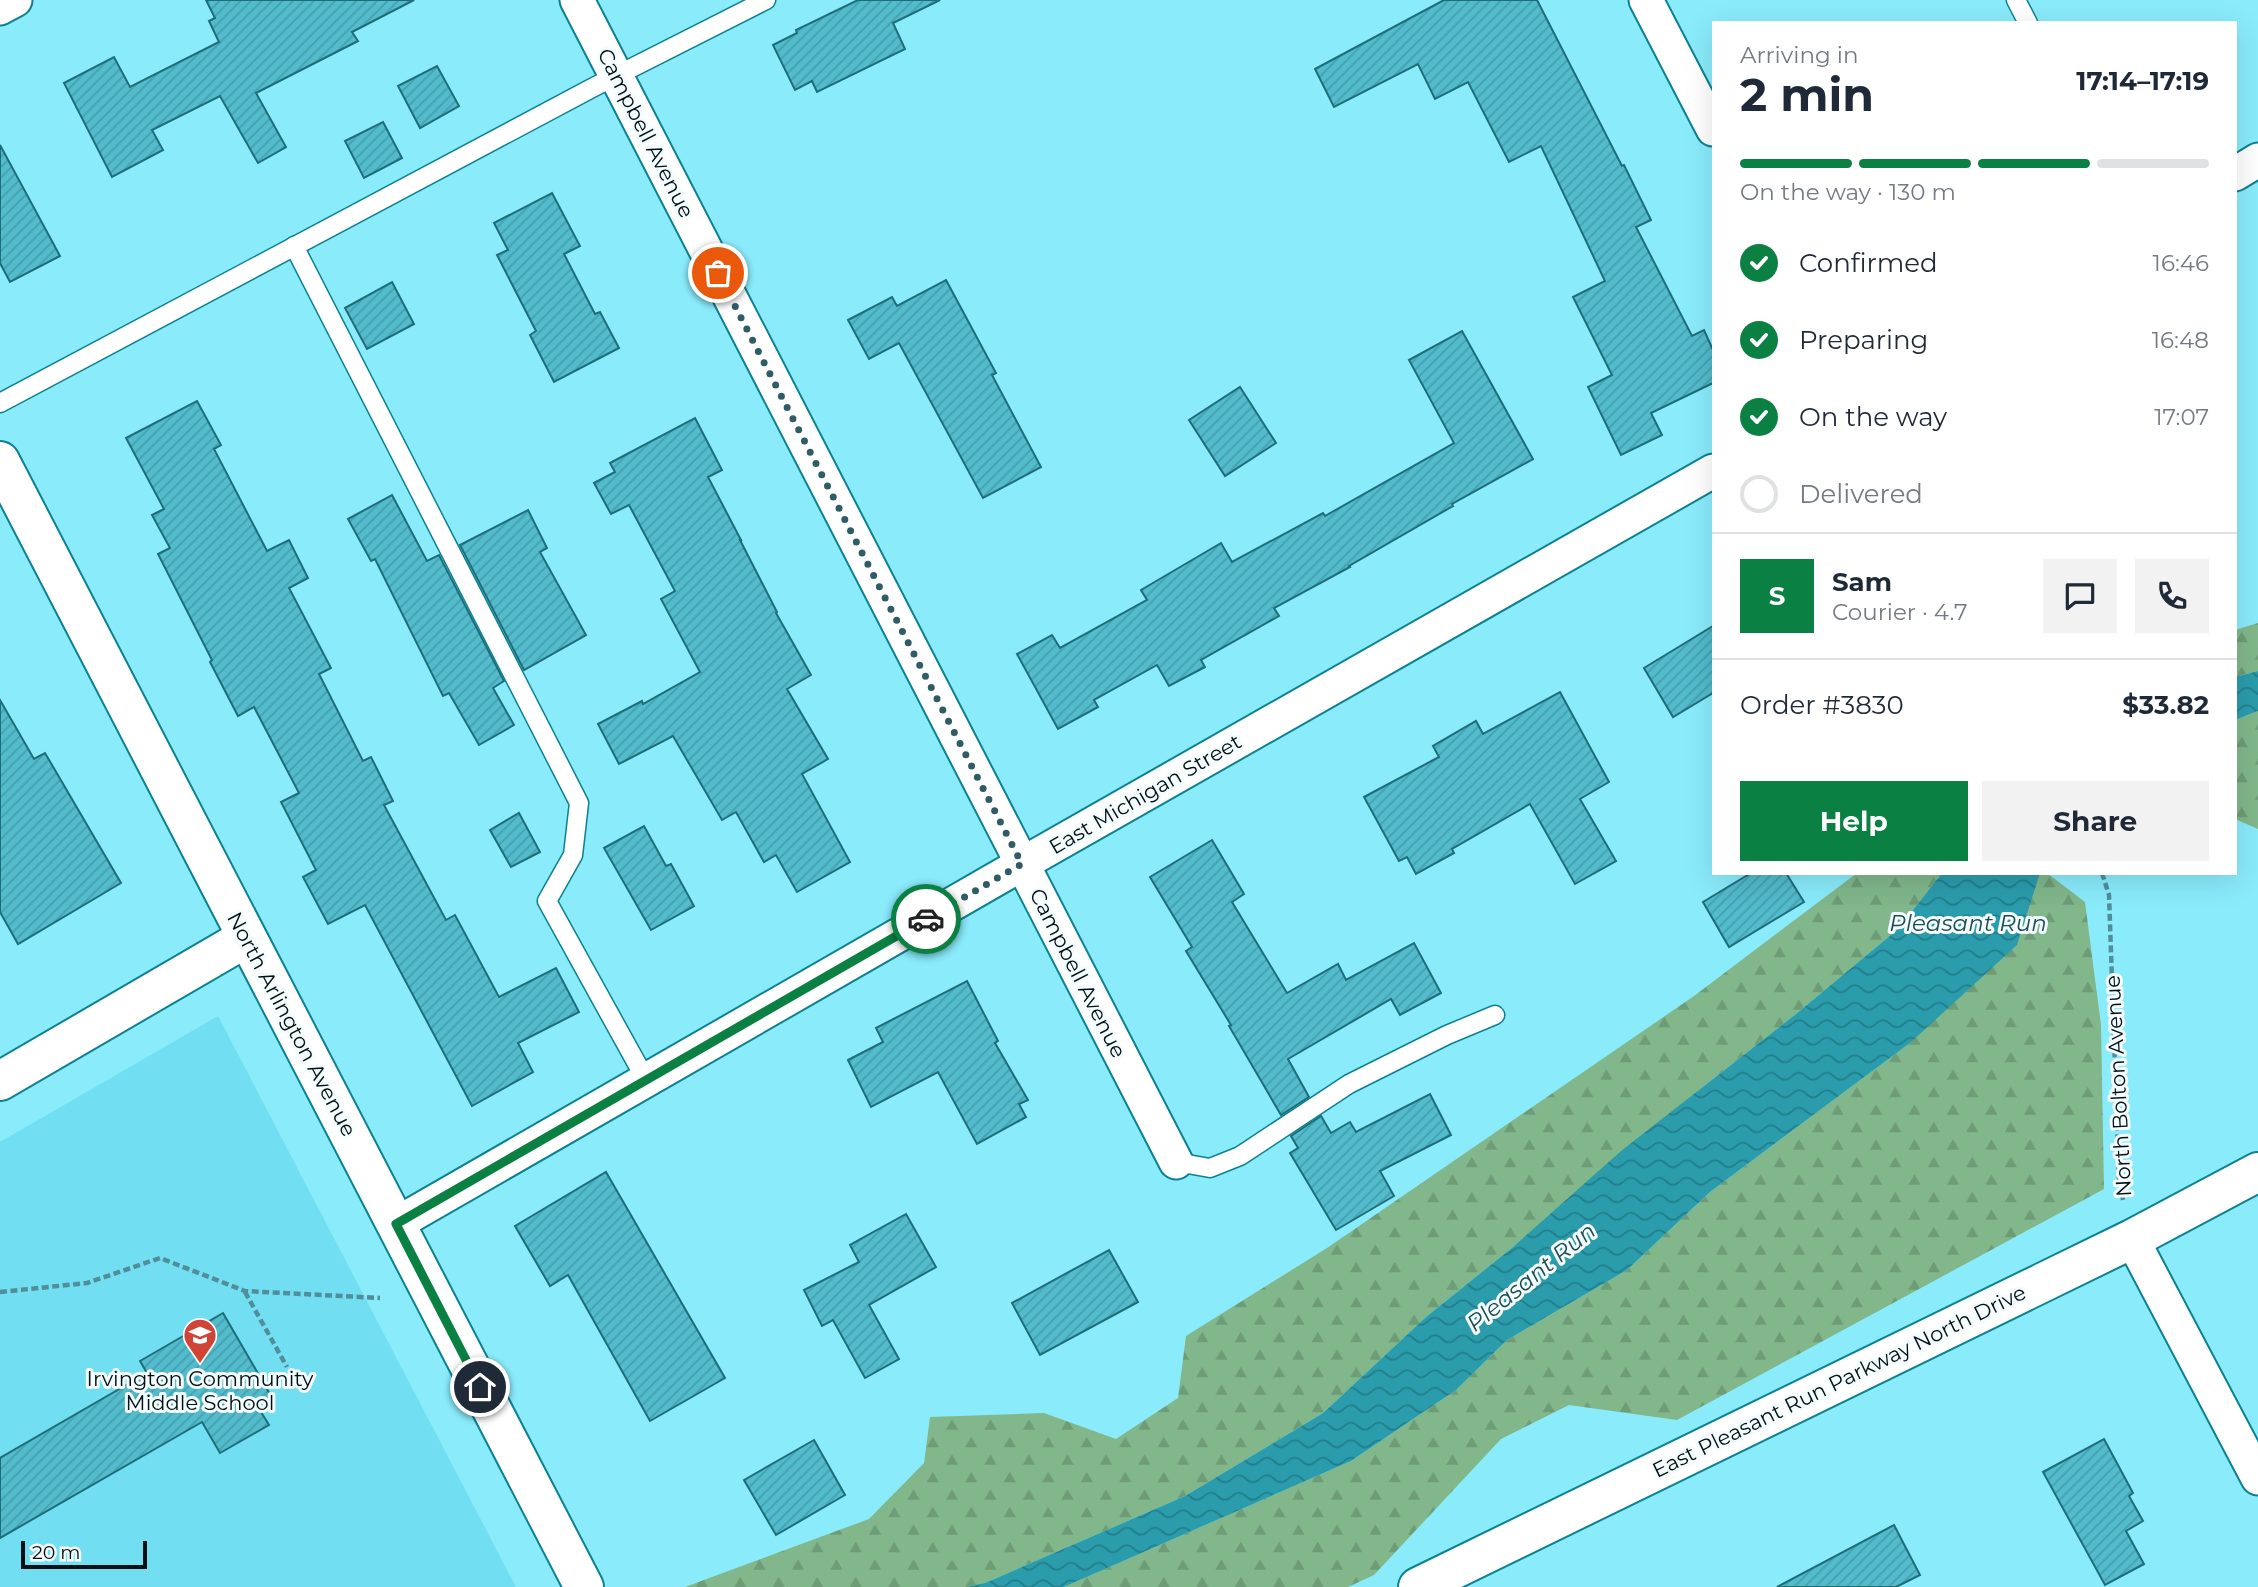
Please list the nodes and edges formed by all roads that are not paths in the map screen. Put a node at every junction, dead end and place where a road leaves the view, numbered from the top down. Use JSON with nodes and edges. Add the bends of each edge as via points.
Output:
{"nodes":[{"id":1,"x":15,"y":0,"type":"edge"},
{"id":2,"x":577,"y":0,"type":"edge"},
{"id":3,"x":766,"y":0,"type":"edge"},
{"id":4,"x":1646,"y":0,"type":"edge"},
{"id":5,"x":2016,"y":0,"type":"edge"},
{"id":6,"x":0,"y":8,"type":"edge"},
{"id":7,"x":2027,"y":21,"type":"edge"},
{"id":8,"x":616,"y":76,"type":"junction"},
{"id":9,"x":1712,"y":128,"type":"edge"},
{"id":10,"x":2258,"y":160,"type":"edge"},
{"id":11,"x":2237,"y":173,"type":"edge"},
{"id":12,"x":294,"y":246,"type":"junction"},
{"id":13,"x":0,"y":403,"type":"edge"},
{"id":14,"x":0,"y":461,"type":"edge"},
{"id":15,"x":1712,"y":472,"type":"edge"},
{"id":16,"x":1022,"y":864,"type":"junction"},
{"id":17,"x":246,"y":938,"type":"junction"},
{"id":18,"x":1495,"y":1015,"type":"dead end"},
{"id":19,"x":646,"y":1080,"type":"junction"},
{"id":20,"x":0,"y":1081,"type":"edge"},
{"id":21,"x":1176,"y":1162,"type":"joint"},
{"id":22,"x":2258,"y":1172,"type":"edge"},
{"id":23,"x":396,"y":1224,"type":"junction"},
{"id":24,"x":2132,"y":1239,"type":"junction"},
{"id":25,"x":2258,"y":1478,"type":"edge"},
{"id":26,"x":1437,"y":1583,"type":"edge"},
{"id":27,"x":584,"y":1587,"type":"edge"}],
"edges":[{"from":1,"to":6,"type":"street"},
{"from":2,"to":8,"type":"street","name":"Campbell Avenue"},
{"from":3,"to":8,"type":"lane"},
{"from":4,"to":9,"type":"street"},
{"from":5,"to":7,"type":"lane"},
{"from":8,"to":12,"type":"lane"},
{"from":8,"to":16,"type":"street","name":"Campbell Avenue"},
{"from":10,"to":11,"type":"street"},
{"from":12,"to":13,"type":"lane"},
{"from":12,"to":19,"type":"lane","via":[[579,803],[573,855],[547,901]]},
{"from":14,"to":17,"type":"main road","name":"North Arlington Avenue"},
{"from":15,"to":16,"type":"street","name":"East Michigan Street"},
{"from":16,"to":19,"type":"street","name":"East Michigan Street"},
{"from":16,"to":21,"type":"street","name":"Campbell Avenue"},
{"from":17,"to":20,"type":"main road"},
{"from":17,"to":23,"type":"main road","name":"North Arlington Avenue"},
{"from":18,"to":21,"type":"lane","via":[[1349,1084],[1240,1156],[1210,1168]]},
{"from":19,"to":23,"type":"street","name":"East Michigan Street"},
{"from":22,"to":24,"type":"main road","name":"East Pleasant Run Parkway North Drive"},
{"from":23,"to":27,"type":"main road","name":"North Arlington Avenue"},
{"from":24,"to":25,"type":"street"},
{"from":24,"to":26,"type":"main road","name":"East Pleasant Run Parkway North Drive"}]}
